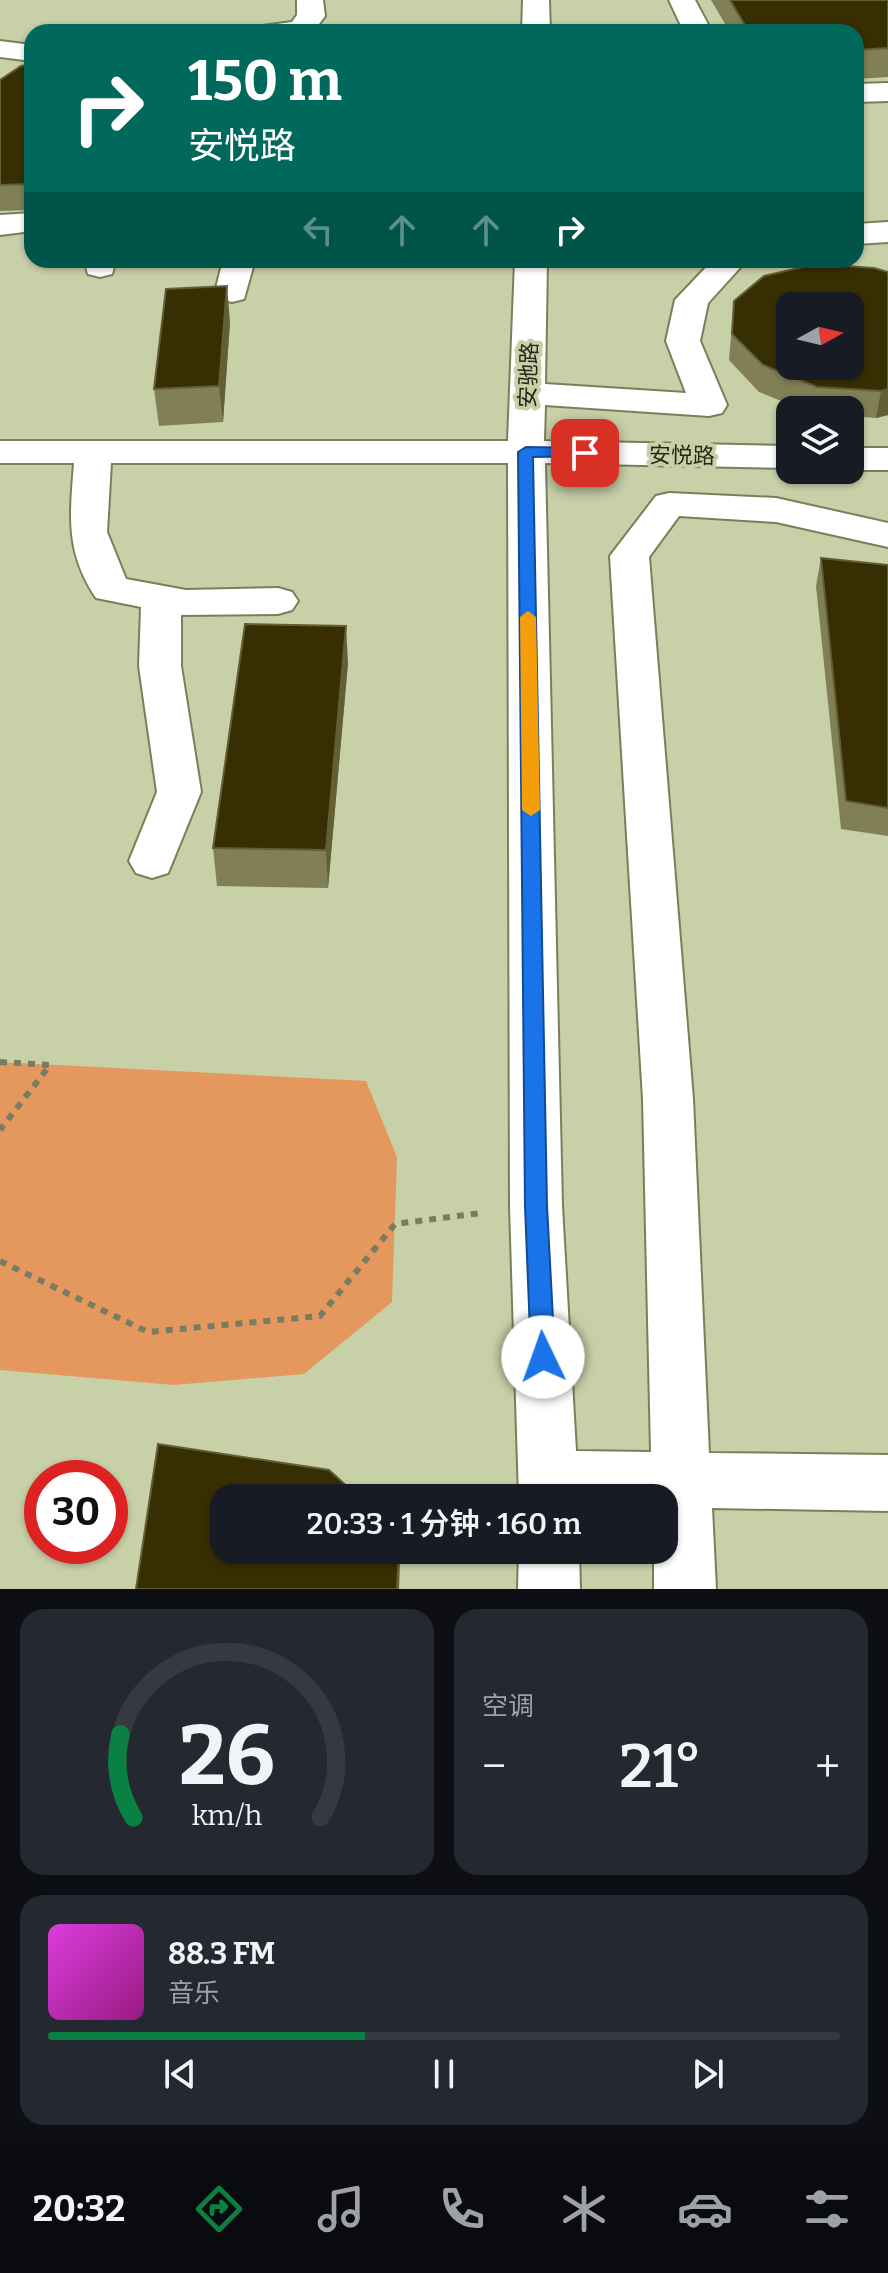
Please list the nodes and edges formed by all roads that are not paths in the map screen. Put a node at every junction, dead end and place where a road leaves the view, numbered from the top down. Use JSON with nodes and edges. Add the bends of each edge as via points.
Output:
{"nodes":[{"id":1,"x":310,"y":0,"type":"edge"},
{"id":2,"x":536,"y":0,"type":"edge"},
{"id":3,"x":682,"y":0,"type":"edge"},
{"id":4,"x":305,"y":24,"type":"edge"},
{"id":5,"x":536,"y":24,"type":"edge"},
{"id":6,"x":694,"y":24,"type":"edge"},
{"id":7,"x":0,"y":49,"type":"edge"},
{"id":8,"x":24,"y":52,"type":"edge"},
{"id":9,"x":888,"y":92,"type":"edge"},
{"id":10,"x":864,"y":93,"type":"edge"},
{"id":11,"x":888,"y":114,"type":"edge"},
{"id":12,"x":864,"y":115,"type":"edge"},
{"id":13,"x":24,"y":223,"type":"edge"},
{"id":14,"x":0,"y":225,"type":"edge"},
{"id":15,"x":888,"y":232,"type":"edge"},
{"id":16,"x":864,"y":234,"type":"edge"},
{"id":17,"x":237,"y":268,"type":"edge"},
{"id":18,"x":531,"y":268,"type":"edge"},
{"id":19,"x":723,"y":268,"type":"edge"},
{"id":20,"x":232,"y":292,"type":"dead end"},
{"id":21,"x":527,"y":393,"type":"junction"},
{"id":22,"x":0,"y":452,"type":"edge"},
{"id":23,"x":93,"y":452,"type":"junction"},
{"id":24,"x":526,"y":452,"type":"junction"},
{"id":25,"x":776,"y":457,"type":"edge"},
{"id":26,"x":864,"y":459,"type":"edge"},
{"id":27,"x":888,"y":459,"type":"edge"},
{"id":28,"x":888,"y":535,"type":"edge"},
{"id":29,"x":161,"y":598,"type":"junction"},
{"id":30,"x":278,"y":601,"type":"dead end"},
{"id":31,"x":152,"y":861,"type":"dead end"},
{"id":32,"x":680,"y":1480,"type":"junction"},
{"id":33,"x":888,"y":1483,"type":"edge"},
{"id":34,"x":548,"y":1484,"type":"edge"},
{"id":35,"x":614,"y":1484,"type":"edge"},
{"id":36,"x":549,"y":1564,"type":"edge"},
{"id":37,"x":549,"y":1589,"type":"edge"},
{"id":38,"x":685,"y":1589,"type":"edge"}],
"edges":[{"from":1,"to":4,"type":"street","via":[[311,16]]},
{"from":2,"to":5,"type":"street"},
{"from":3,"to":6,"type":"street"},
{"from":7,"to":8,"type":"street"},
{"from":9,"to":10,"type":"street"},
{"from":11,"to":12,"type":"street"},
{"from":13,"to":14,"type":"street"},
{"from":15,"to":16,"type":"street"},
{"from":17,"to":20,"type":"street"},
{"from":18,"to":21,"type":"street","name":"安驰路"},
{"from":19,"to":21,"type":"street","via":[[692,300],[683,341],[709,405]]},
{"from":21,"to":24,"type":"street","name":"安驰路"},
{"from":22,"to":23,"type":"street","name":"安悦路"},
{"from":23,"to":24,"type":"street","name":"安悦路"},
{"from":23,"to":29,"type":"street","via":[[88,532],[110,589]]},
{"from":24,"to":25,"type":"street","name":"安悦路"},
{"from":24,"to":34,"type":"street","name":"安驰路","via":[[536,1206]]},
{"from":26,"to":27,"type":"street"},
{"from":28,"to":32,"type":"street","via":[[776,510],[669,504],[629,556],[668,1099]]},
{"from":29,"to":30,"type":"street","via":[[186,603]]},
{"from":29,"to":31,"type":"street","via":[[160,666],[179,792]]},
{"from":32,"to":33,"type":"street"},
{"from":32,"to":35,"type":"street"},
{"from":32,"to":38,"type":"street"},
{"from":36,"to":37,"type":"street"}]}
